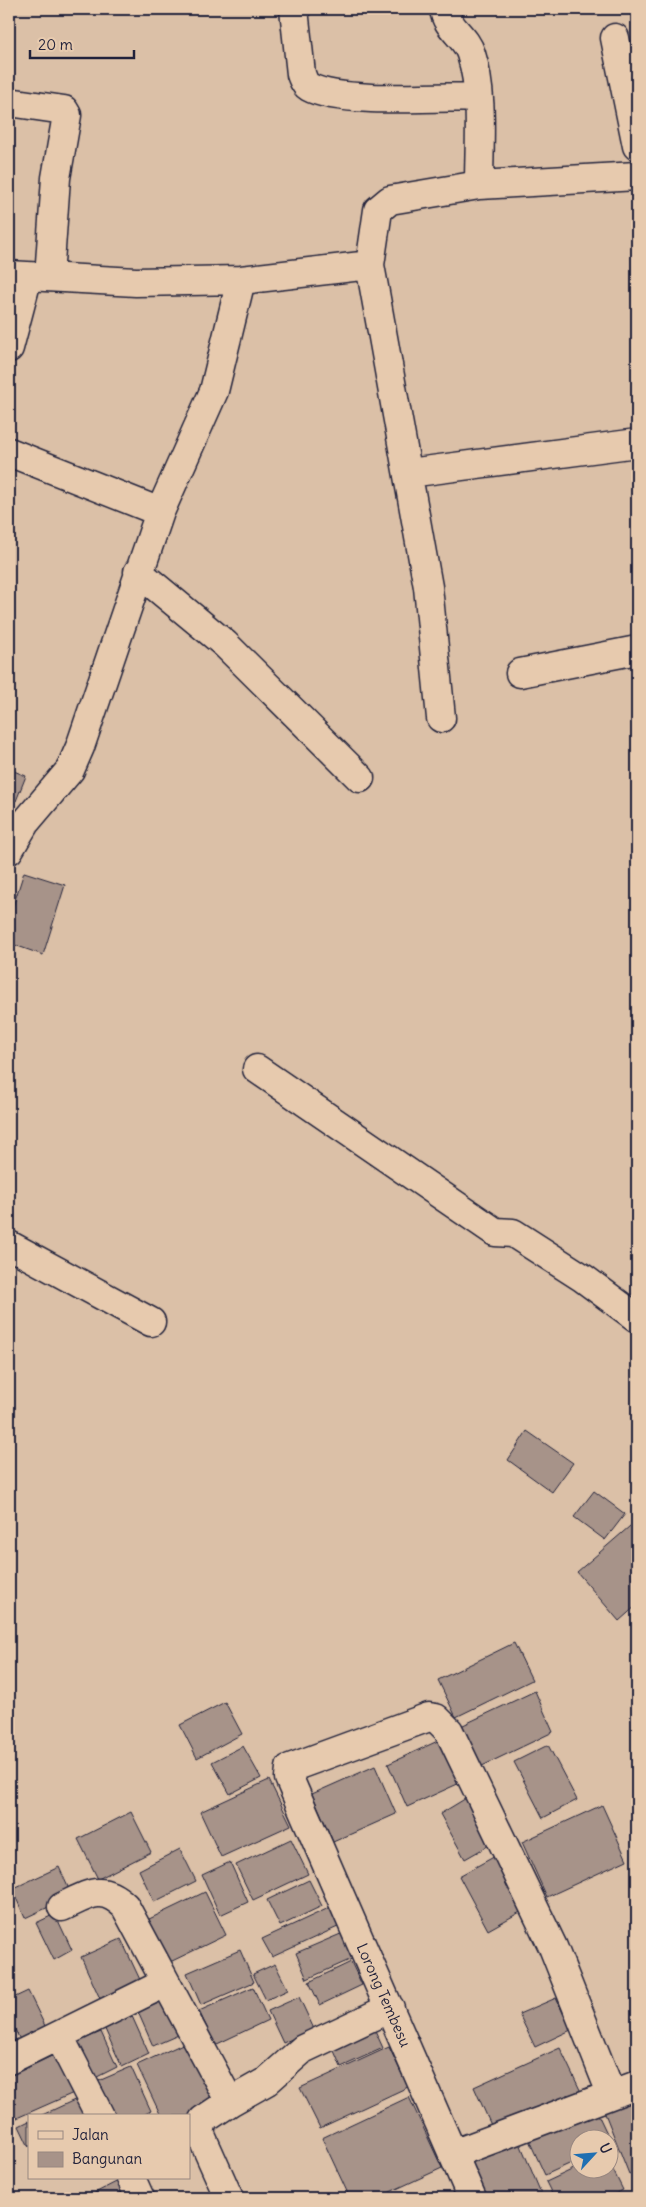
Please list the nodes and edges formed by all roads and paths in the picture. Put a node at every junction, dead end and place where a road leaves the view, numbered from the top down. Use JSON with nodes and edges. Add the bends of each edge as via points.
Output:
{"nodes":[{"id":1,"x":294,"y":9,"type":"edge"},
{"id":2,"x":444,"y":9,"type":"edge"},
{"id":3,"x":615,"y":38,"type":"dead end"},
{"id":4,"x":478,"y":97,"type":"junction"},
{"id":5,"x":9,"y":102,"type":"edge"},
{"id":6,"x":637,"y":146,"type":"edge"},
{"id":7,"x":637,"y":176,"type":"edge"},
{"id":8,"x":479,"y":185,"type":"junction"},
{"id":9,"x":370,"y":265,"type":"junction"},
{"id":10,"x":29,"y":276,"type":"edge"},
{"id":11,"x":241,"y":280,"type":"junction"},
{"id":12,"x":9,"y":348,"type":"edge"},
{"id":13,"x":637,"y":443,"type":"edge"},
{"id":14,"x":9,"y":452,"type":"edge"},
{"id":15,"x":409,"y":473,"type":"junction"},
{"id":16,"x":160,"y":512,"type":"junction"},
{"id":17,"x":138,"y":572,"type":"junction"},
{"id":18,"x":637,"y":650,"type":"edge"},
{"id":19,"x":520,"y":673,"type":"dead end"},
{"id":20,"x":441,"y":718,"type":"dead end"},
{"id":21,"x":360,"y":778,"type":"dead end"},
{"id":22,"x":9,"y":850,"type":"edge"},
{"id":23,"x":256,"y":1069,"type":"dead end"},
{"id":24,"x":9,"y":1245,"type":"edge"},
{"id":25,"x":637,"y":1316,"type":"edge"},
{"id":26,"x":151,"y":1322,"type":"dead end"},
{"id":27,"x":62,"y":1907,"type":"dead end"},
{"id":28,"x":165,"y":1982,"type":"junction"},
{"id":29,"x":390,"y":2008,"type":"junction"},
{"id":30,"x":59,"y":2036,"type":"junction"},
{"id":31,"x":9,"y":2060,"type":"edge"},
{"id":32,"x":637,"y":2085,"type":"edge"},
{"id":33,"x":612,"y":2093,"type":"junction"},
{"id":34,"x":230,"y":2102,"type":"junction"},
{"id":35,"x":99,"y":2114,"type":"edge"},
{"id":36,"x":453,"y":2154,"type":"junction"},
{"id":37,"x":132,"y":2180,"type":"edge"},
{"id":38,"x":140,"y":2198,"type":"edge"},
{"id":39,"x":229,"y":2198,"type":"edge"},
{"id":40,"x":472,"y":2198,"type":"edge"}],
"edges":[{"from":1,"to":4,"type":"street","via":[[301,74],[310,88],[349,97]]},
{"from":2,"to":4,"type":"street","via":[[445,17],[471,51]]},
{"from":3,"to":6,"type":"street"},
{"from":4,"to":8,"type":"street"},
{"from":5,"to":10,"type":"street","via":[[64,110],[67,115],[56,178]]},
{"from":7,"to":8,"type":"street"},
{"from":8,"to":9,"type":"street","via":[[390,200],[383,204],[378,210]]},
{"from":9,"to":11,"type":"street"},
{"from":9,"to":15,"type":"street"},
{"from":10,"to":11,"type":"street","via":[[136,282]]},
{"from":10,"to":12,"type":"street"},
{"from":11,"to":16,"type":"street","via":[[214,391]]},
{"from":13,"to":15,"type":"street"},
{"from":14,"to":16,"type":"street"},
{"from":15,"to":20,"type":"street","via":[[428,586]]},
{"from":16,"to":17,"type":"street"},
{"from":17,"to":21,"type":"street","via":[[225,644]]},
{"from":17,"to":22,"type":"street","via":[[70,770],[25,823]]},
{"from":18,"to":19,"type":"street"},
{"from":23,"to":25,"type":"street","via":[[495,1232],[512,1233]]},
{"from":24,"to":26,"type":"street"},
{"from":27,"to":28,"type":"street","via":[[95,1892],[113,1895],[125,1906]]},
{"from":28,"to":30,"type":"street"},
{"from":28,"to":34,"type":"street"},
{"from":29,"to":33,"type":"street","name":"Lorong Tembesu","via":[[289,1774],[295,1765],[429,1716],[440,1721],[452,1738],[553,1947]]},
{"from":29,"to":34,"type":"street","via":[[303,2049],[267,2081]]},
{"from":29,"to":36,"type":"street","name":"Lorong Tembesu"},
{"from":30,"to":31,"type":"street"},
{"from":30,"to":35,"type":"street"},
{"from":32,"to":33,"type":"street"},
{"from":33,"to":36,"type":"street"},
{"from":34,"to":39,"type":"street","via":[[203,2120],[200,2133]]},
{"from":36,"to":40,"type":"street","name":"Lorong Tembesu"},
{"from":37,"to":38,"type":"street"}]}
